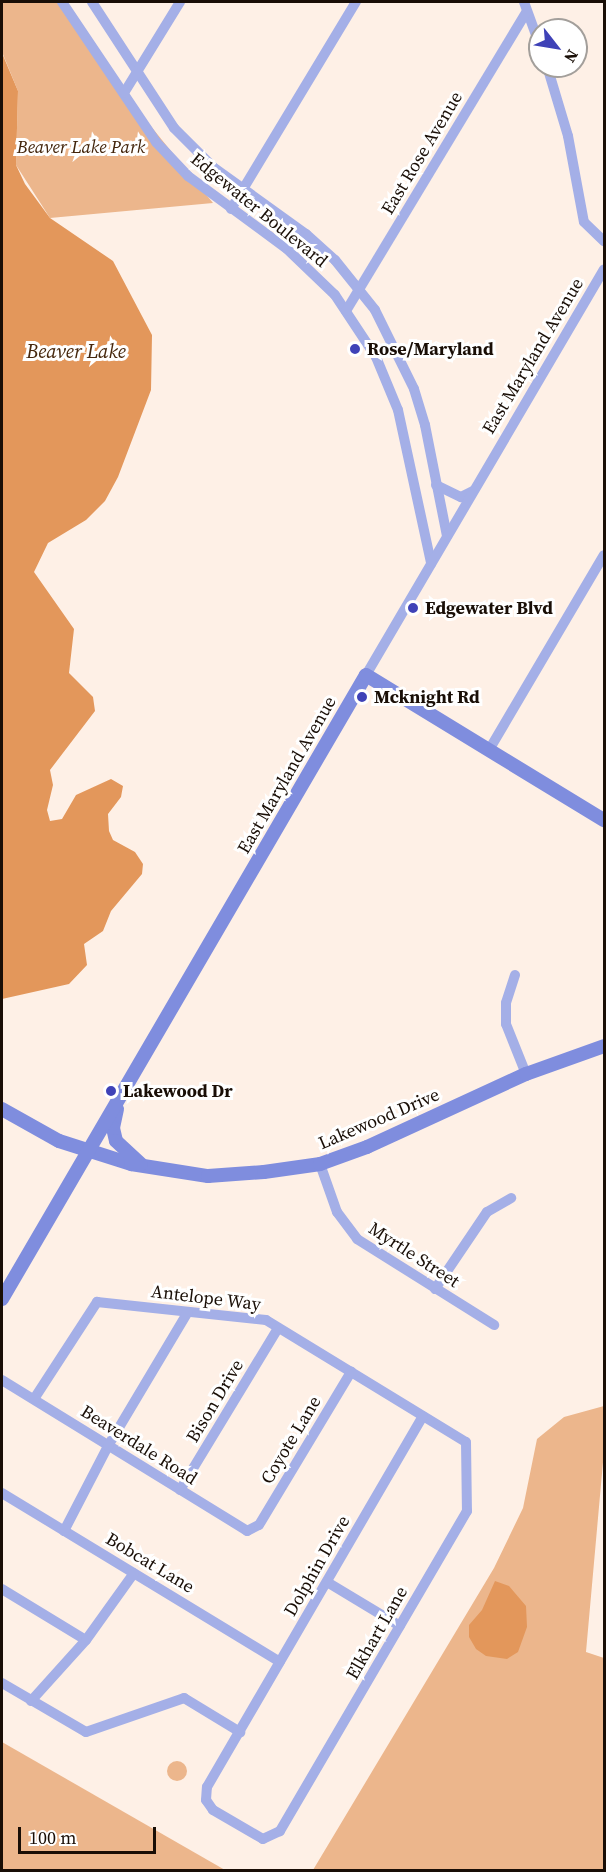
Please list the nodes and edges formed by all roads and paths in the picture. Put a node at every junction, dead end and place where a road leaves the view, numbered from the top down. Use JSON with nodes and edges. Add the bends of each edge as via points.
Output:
{"nodes":[{"id":1,"x":62,"y":2,"type":"edge"},
{"id":2,"x":92,"y":2,"type":"edge"},
{"id":3,"x":180,"y":2,"type":"edge"},
{"id":4,"x":356,"y":2,"type":"edge"},
{"id":5,"x":526,"y":6,"type":"edge"},
{"id":6,"x":137,"y":73,"type":"junction"},
{"id":7,"x":551,"y":78,"type":"edge"},
{"id":8,"x":124,"y":93,"type":"junction"},
{"id":9,"x":243,"y":189,"type":"junction"},
{"id":10,"x":231,"y":209,"type":"junction"},
{"id":11,"x":604,"y":242,"type":"edge"},
{"id":12,"x":604,"y":270,"type":"edge"},
{"id":13,"x":359,"y":290,"type":"junction"},
{"id":14,"x":346,"y":311,"type":"junction"},
{"id":15,"x":436,"y":485,"type":"junction"},
{"id":16,"x":474,"y":491,"type":"junction"},
{"id":17,"x":447,"y":536,"type":"junction"},
{"id":18,"x":604,"y":555,"type":"edge"},
{"id":19,"x":431,"y":563,"type":"junction"},
{"id":20,"x":366,"y":675,"type":"junction"},
{"id":21,"x":489,"y":750,"type":"junction"},
{"id":22,"x":604,"y":819,"type":"edge"},
{"id":23,"x":515,"y":975,"type":"dead end"},
{"id":24,"x":604,"y":1046,"type":"edge"},
{"id":25,"x":526,"y":1074,"type":"junction"},
{"id":26,"x":124,"y":1090,"type":"junction"},
{"id":27,"x":2,"y":1109,"type":"edge"},
{"id":28,"x":88,"y":1153,"type":"junction"},
{"id":29,"x":320,"y":1164,"type":"junction"},
{"id":30,"x":146,"y":1168,"type":"junction"},
{"id":31,"x":511,"y":1198,"type":"dead end"},
{"id":32,"x":435,"y":1289,"type":"junction"},
{"id":33,"x":2,"y":1299,"type":"edge"},
{"id":34,"x":188,"y":1312,"type":"junction"},
{"id":35,"x":494,"y":1325,"type":"dead end"},
{"id":36,"x":278,"y":1328,"type":"junction"},
{"id":37,"x":351,"y":1372,"type":"junction"},
{"id":38,"x":2,"y":1380,"type":"edge"},
{"id":39,"x":34,"y":1399,"type":"junction"},
{"id":40,"x":423,"y":1416,"type":"junction"},
{"id":41,"x":466,"y":1442,"type":"joint"},
{"id":42,"x":108,"y":1446,"type":"junction"},
{"id":43,"x":180,"y":1490,"type":"junction"},
{"id":44,"x":2,"y":1493,"type":"edge"},
{"id":45,"x":259,"y":1525,"type":"joint"},
{"id":46,"x":64,"y":1531,"type":"junction"},
{"id":47,"x":134,"y":1573,"type":"junction"},
{"id":48,"x":327,"y":1582,"type":"junction"},
{"id":49,"x":2,"y":1589,"type":"edge"},
{"id":50,"x":400,"y":1626,"type":"junction"},
{"id":51,"x":86,"y":1640,"type":"junction"},
{"id":52,"x":280,"y":1662,"type":"junction"},
{"id":53,"x":2,"y":1683,"type":"edge"},
{"id":54,"x":31,"y":1701,"type":"junction"},
{"id":55,"x":240,"y":1732,"type":"junction"},
{"id":56,"x":280,"y":1831,"type":"joint"}],
"edges":[{"from":1,"to":8,"type":"street","name":"Edgewater Boulevard"},
{"from":2,"to":6,"type":"street","name":"Edgewater Boulevard"},
{"from":3,"to":6,"type":"street"},
{"from":4,"to":9,"type":"street"},
{"from":5,"to":13,"type":"street","name":"East Rose Avenue"},
{"from":6,"to":8,"type":"street"},
{"from":6,"to":9,"type":"street","name":"Edgewater Boulevard","via":[[174,128],[213,167]]},
{"from":7,"to":11,"type":"street","via":[[568,135],[584,222]]},
{"from":8,"to":10,"type":"street","name":"Edgewater Boulevard","via":[[156,142],[188,176]]},
{"from":9,"to":10,"type":"street"},
{"from":9,"to":13,"type":"street","name":"Edgewater Boulevard","via":[[306,234]]},
{"from":10,"to":14,"type":"street","name":"Edgewater Boulevard","via":[[286,249],[335,295]]},
{"from":12,"to":16,"type":"street","name":"East Maryland Avenue"},
{"from":13,"to":14,"type":"street","name":"East Rose Avenue"},
{"from":13,"to":15,"type":"street","name":"Edgewater Boulevard","via":[[397,347],[414,389]]},
{"from":14,"to":19,"type":"street","name":"Edgewater Boulevard","via":[[376,357],[398,410]]},
{"from":15,"to":16,"type":"street","via":[[461,497]]},
{"from":15,"to":17,"type":"street","name":"Edgewater Boulevard"},
{"from":16,"to":17,"type":"street","name":"East Maryland Avenue"},
{"from":17,"to":19,"type":"street","name":"East Maryland Avenue"},
{"from":18,"to":21,"type":"street"},
{"from":19,"to":20,"type":"street","name":"East Maryland Avenue"},
{"from":20,"to":21,"type":"street"},
{"from":20,"to":26,"type":"street","name":"East Maryland Avenue"},
{"from":21,"to":22,"type":"street"},
{"from":23,"to":25,"type":"street","via":[[505,1014]]},
{"from":24,"to":25,"type":"street","name":"Lakewood Drive"},
{"from":25,"to":29,"type":"street","name":"Lakewood Drive","via":[[367,1147]]},
{"from":26,"to":28,"type":"street","name":"East Maryland Avenue"},
{"from":26,"to":30,"type":"street","via":[[114,1121],[115,1137],[120,1148]]},
{"from":27,"to":28,"type":"street","name":"Lakewood Drive"},
{"from":28,"to":30,"type":"street","name":"Lakewood Drive"},
{"from":28,"to":33,"type":"street","name":"East Maryland Avenue"},
{"from":29,"to":30,"type":"street","name":"Lakewood Drive","via":[[208,1176]]},
{"from":29,"to":32,"type":"street","name":"Myrtle Street","via":[[337,1212],[357,1239]]},
{"from":31,"to":32,"type":"street","via":[[487,1212]]},
{"from":32,"to":35,"type":"street","name":"Myrtle Street"},
{"from":34,"to":36,"type":"street","name":"Antelope Way","via":[[266,1320]]},
{"from":34,"to":39,"type":"street","name":"Antelope Way","via":[[97,1302]]},
{"from":34,"to":42,"type":"street"},
{"from":36,"to":37,"type":"street","name":"Antelope Way"},
{"from":36,"to":43,"type":"street","name":"Bison Drive"},
{"from":37,"to":40,"type":"street","name":"Antelope Way"},
{"from":37,"to":45,"type":"street","name":"Coyote Lane"},
{"from":38,"to":39,"type":"street","name":"Beaverdale Road"},
{"from":39,"to":42,"type":"street","name":"Beaverdale Road"},
{"from":40,"to":41,"type":"street","name":"Antelope Way"},
{"from":40,"to":48,"type":"street","name":"Dolphin Drive"},
{"from":41,"to":50,"type":"street","name":"Elkhart Lane","via":[[467,1511]]},
{"from":42,"to":43,"type":"street","name":"Beaverdale Road"},
{"from":42,"to":46,"type":"street"},
{"from":43,"to":45,"type":"street","name":"Beaverdale Road","via":[[242,1529],[252,1530]]},
{"from":44,"to":46,"type":"street","name":"Bobcat Lane"},
{"from":46,"to":47,"type":"street","name":"Bobcat Lane"},
{"from":47,"to":51,"type":"street"},
{"from":47,"to":52,"type":"street","name":"Bobcat Lane"},
{"from":48,"to":50,"type":"street"},
{"from":48,"to":52,"type":"street","name":"Dolphin Drive"},
{"from":49,"to":51,"type":"street"},
{"from":50,"to":56,"type":"street","name":"Elkhart Lane"},
{"from":51,"to":54,"type":"street"},
{"from":52,"to":55,"type":"street","name":"Dolphin Drive"},
{"from":53,"to":54,"type":"street"},
{"from":54,"to":55,"type":"street","via":[[86,1732],[184,1698]]},
{"from":55,"to":56,"type":"street","name":"Dolphin Drive","via":[[207,1787],[206,1800],[213,1810],[257,1837],[269,1839]]}]}
